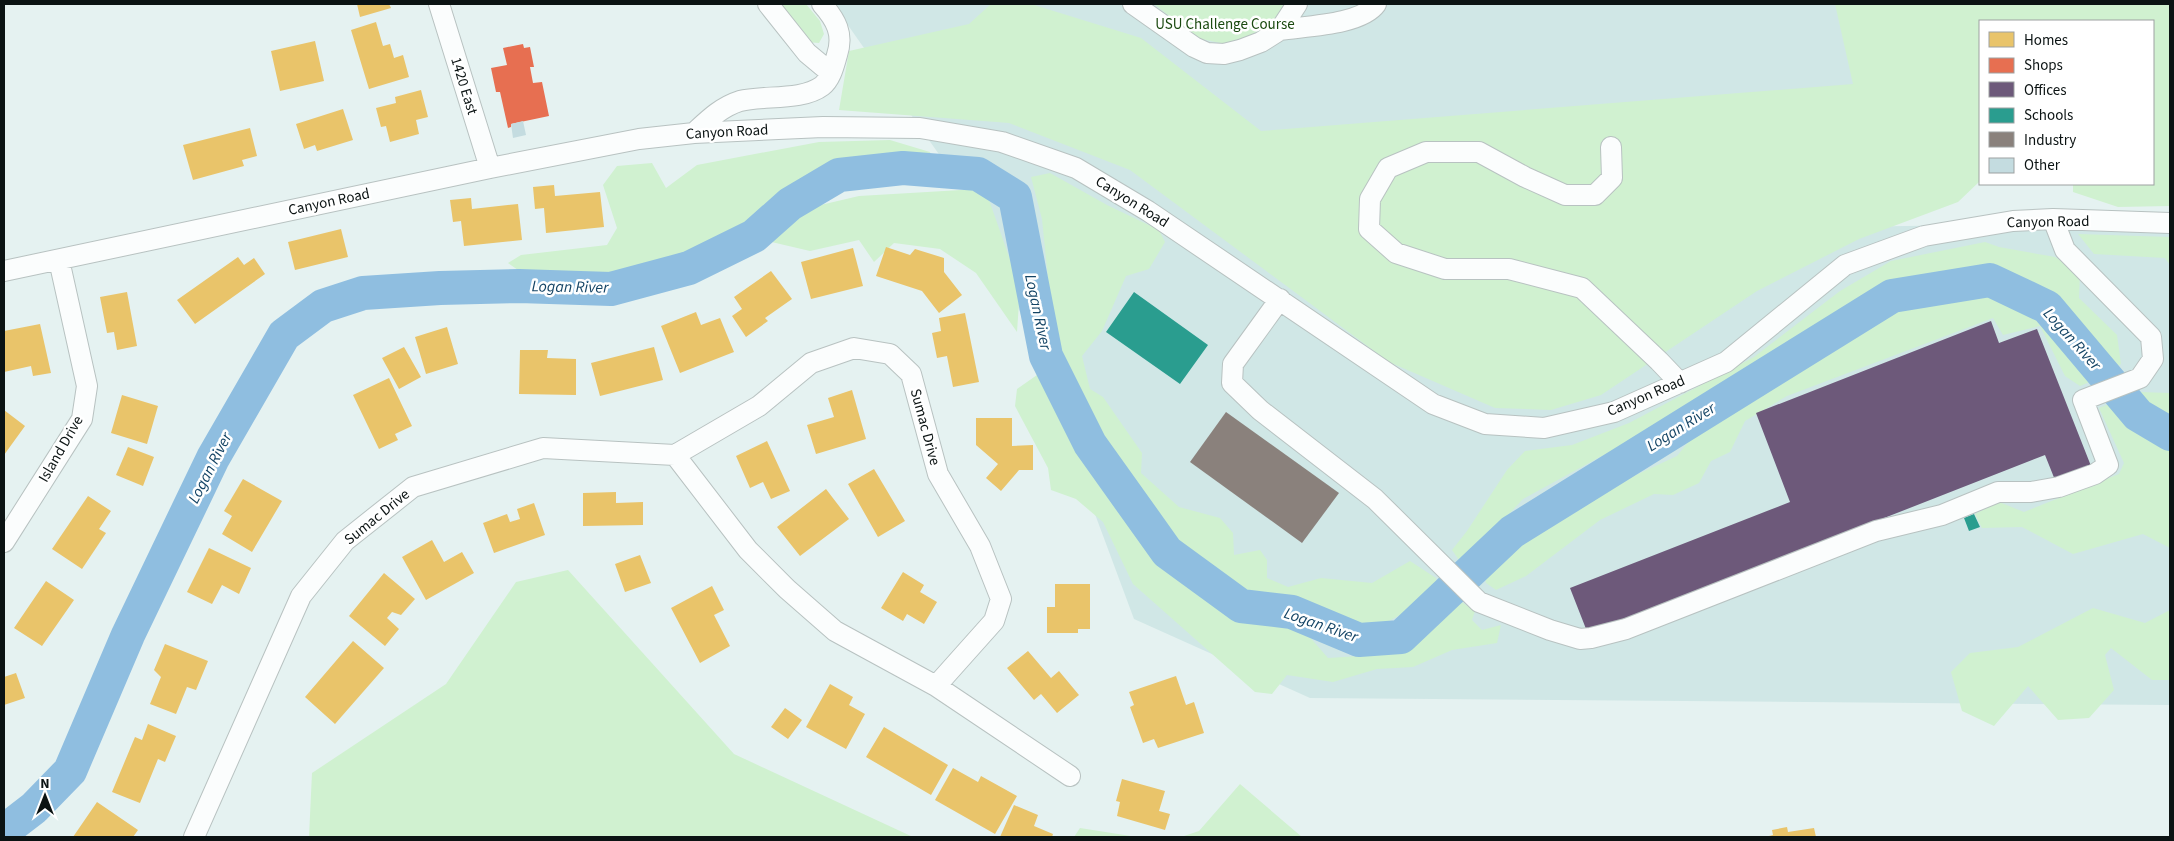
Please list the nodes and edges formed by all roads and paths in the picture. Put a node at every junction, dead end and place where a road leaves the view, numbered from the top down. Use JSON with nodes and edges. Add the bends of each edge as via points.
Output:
{"nodes":[{"id":1,"x":439,"y":4,"type":"edge"},
{"id":2,"x":768,"y":4,"type":"edge"},
{"id":3,"x":822,"y":4,"type":"edge"},
{"id":4,"x":1133,"y":4,"type":"edge"},
{"id":5,"x":1297,"y":4,"type":"edge"},
{"id":6,"x":1376,"y":4,"type":"edge"},
{"id":7,"x":1280,"y":30,"type":"junction"},
{"id":8,"x":831,"y":73,"type":"junction"},
{"id":9,"x":694,"y":133,"type":"junction"},
{"id":10,"x":1611,"y":147,"type":"dead end"},
{"id":11,"x":490,"y":168,"type":"junction"},
{"id":12,"x":2053,"y":219,"type":"junction"},
{"id":13,"x":2170,"y":223,"type":"edge"},
{"id":14,"x":59,"y":260,"type":"junction"},
{"id":15,"x":4,"y":271,"type":"edge"},
{"id":16,"x":1280,"y":299,"type":"junction"},
{"id":17,"x":1680,"y":383,"type":"junction"},
{"id":18,"x":675,"y":456,"type":"junction"},
{"id":19,"x":4,"y":542,"type":"edge"},
{"id":20,"x":936,"y":686,"type":"junction"},
{"id":21,"x":1070,"y":776,"type":"dead end"},
{"id":22,"x":194,"y":837,"type":"edge"}],
"edges":[{"from":1,"to":11,"type":"street","name":"1420 East"},
{"from":2,"to":8,"type":"street","via":[[806,53]]},
{"from":3,"to":8,"type":"street","via":[[834,17],[840,32],[840,47]]},
{"from":4,"to":7,"type":"street","via":[[1207,53],[1224,54],[1240,50]]},
{"from":5,"to":7,"type":"street"},
{"from":6,"to":7,"type":"street","via":[[1356,19]]},
{"from":8,"to":9,"type":"street","via":[[823,85],[806,93],[740,101],[716,112]]},
{"from":9,"to":11,"type":"street","name":"Canyon Road","via":[[639,139]]},
{"from":9,"to":16,"type":"street","name":"Canyon Road","via":[[823,127],[920,128],[1002,142],[1076,168],[1148,211]]},
{"from":10,"to":17,"type":"street","via":[[1612,178],[1595,195],[1565,195],[1480,152],[1426,152],[1388,168],[1370,199],[1369,229],[1396,253],[1445,269],[1509,269],[1582,288]]},
{"from":11,"to":14,"type":"street","name":"Canyon Road"},
{"from":12,"to":13,"type":"street","name":"Canyon Road"},
{"from":12,"to":16,"type":"street","via":[[2065,250],[2151,337],[2153,358],[2140,378],[2083,400],[2108,465],[2095,474],[2059,487],[2031,492],[1998,492],[1942,515],[1876,531],[1626,630],[1591,638],[1580,639],[1550,630],[1478,602],[1375,499],[1260,410],[1232,383],[1233,364]]},
{"from":12,"to":17,"type":"street","name":"Canyon Road","via":[[2013,221],[1924,236],[1845,265],[1726,362]]},
{"from":14,"to":15,"type":"street","name":"Canyon Road"},
{"from":14,"to":19,"type":"street","name":"Island Drive","via":[[86,386],[82,419]]},
{"from":16,"to":17,"type":"street","name":"Canyon Road","via":[[1432,404],[1485,424],[1544,428],[1614,412]]},
{"from":18,"to":20,"type":"street","via":[[748,550],[786,589],[835,631]]},
{"from":18,"to":20,"type":"street","name":"Sumac Drive","via":[[759,406],[811,363],[854,348],[890,354],[911,374],[938,474],[980,546],[1002,599],[994,621]]},
{"from":18,"to":22,"type":"street","name":"Sumac Drive","via":[[543,448],[413,487],[345,541],[301,596]]},
{"from":20,"to":21,"type":"street"}]}
